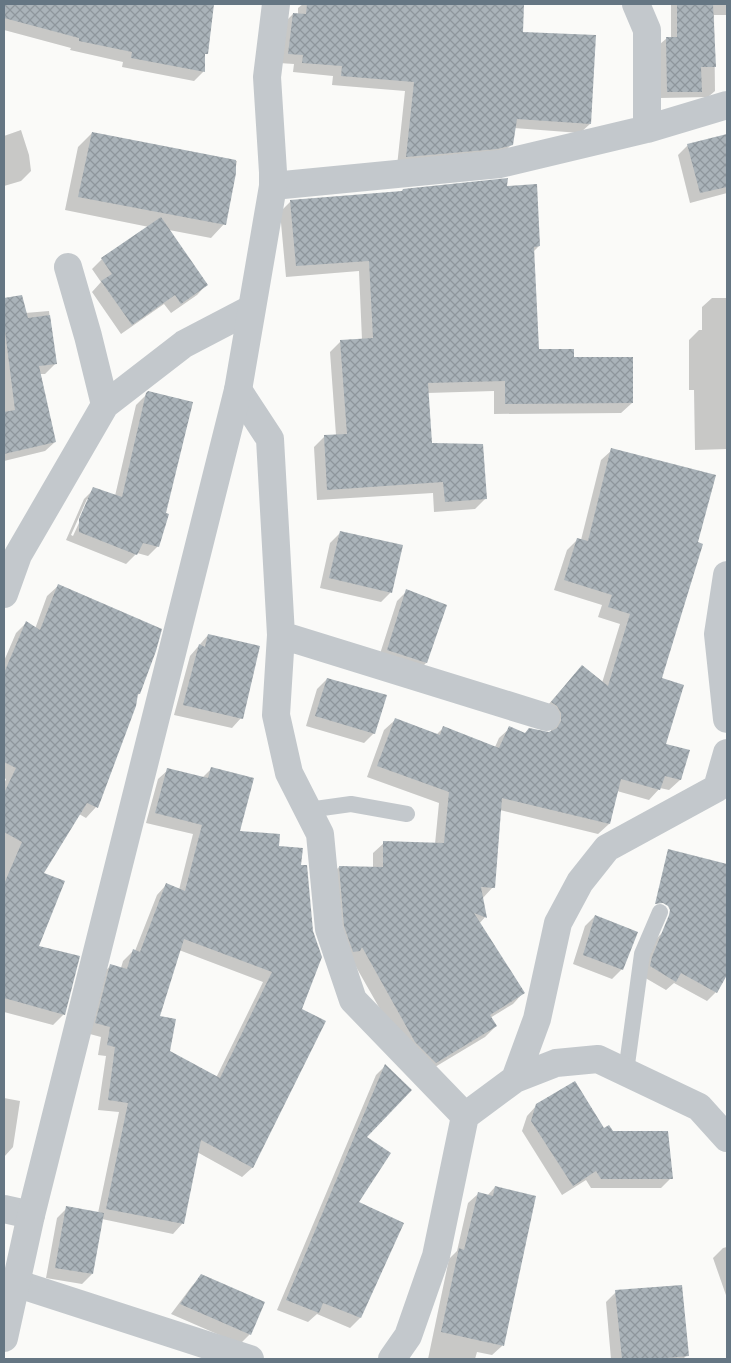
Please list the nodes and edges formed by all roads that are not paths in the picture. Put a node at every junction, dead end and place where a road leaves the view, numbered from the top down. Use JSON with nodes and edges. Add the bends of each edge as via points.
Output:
{"nodes":[{"id":1,"x":276,"y":4,"type":"edge"},
{"id":2,"x":636,"y":4,"type":"edge"},
{"id":3,"x":727,"y":105,"type":"edge"},
{"id":4,"x":647,"y":129,"type":"junction"},
{"id":5,"x":273,"y":186,"type":"junction"},
{"id":6,"x":68,"y":267,"type":"dead end"},
{"id":7,"x":251,"y":309,"type":"junction"},
{"id":8,"x":238,"y":390,"type":"junction"},
{"id":9,"x":106,"y":405,"type":"junction"},
{"id":10,"x":13,"y":550,"type":"edge"},
{"id":11,"x":727,"y":576,"type":"edge"},
{"id":12,"x":4,"y":594,"type":"edge"},
{"id":13,"x":281,"y":635,"type":"junction"},
{"id":14,"x":546,"y":717,"type":"dead end"},
{"id":15,"x":727,"y":719,"type":"edge"},
{"id":16,"x":727,"y":753,"type":"edge"},
{"id":17,"x":308,"y":810,"type":"junction"},
{"id":18,"x":407,"y":814,"type":"dead end"},
{"id":19,"x":660,"y":912,"type":"dead end"},
{"id":20,"x":626,"y":1072,"type":"junction"},
{"id":21,"x":515,"y":1080,"type":"junction"},
{"id":22,"x":465,"y":1116,"type":"junction"},
{"id":23,"x":727,"y":1138,"type":"edge"},
{"id":24,"x":4,"y":1209,"type":"edge"},
{"id":25,"x":30,"y":1215,"type":"junction"},
{"id":26,"x":15,"y":1283,"type":"junction"},
{"id":27,"x":4,"y":1338,"type":"edge"},
{"id":28,"x":250,"y":1359,"type":"edge"},
{"id":29,"x":392,"y":1359,"type":"edge"}],
"edges":[{"from":1,"to":5,"type":"street","via":[[266,78]]},
{"from":2,"to":4,"type":"street","via":[[646,30]]},
{"from":3,"to":4,"type":"street"},
{"from":4,"to":5,"type":"street","via":[[500,164]]},
{"from":5,"to":7,"type":"street"},
{"from":6,"to":9,"type":"street"},
{"from":7,"to":8,"type":"street"},
{"from":7,"to":9,"type":"street","via":[[184,344]]},
{"from":8,"to":13,"type":"street","via":[[270,439]]},
{"from":8,"to":25,"type":"street"},
{"from":9,"to":10,"type":"street"},
{"from":10,"to":12,"type":"street"},
{"from":11,"to":15,"type":"street","via":[[718,634]]},
{"from":13,"to":14,"type":"street"},
{"from":13,"to":17,"type":"street","via":[[276,715],[289,773]]},
{"from":16,"to":21,"type":"street","via":[[717,788],[607,848],[580,882],[558,924],[536,1019]]},
{"from":17,"to":18,"type":"lane","via":[[350,804]]},
{"from":17,"to":22,"type":"street","via":[[320,834],[329,929],[353,1000]]},
{"from":19,"to":20,"type":"lane","via":[[642,954]]},
{"from":20,"to":21,"type":"street","via":[[598,1059],[556,1063]]},
{"from":20,"to":23,"type":"street","via":[[699,1107]]},
{"from":21,"to":22,"type":"street"},
{"from":22,"to":29,"type":"street","via":[[436,1256],[408,1336]]},
{"from":24,"to":25,"type":"street"},
{"from":25,"to":26,"type":"street"},
{"from":26,"to":27,"type":"street"},
{"from":26,"to":28,"type":"street"}]}
